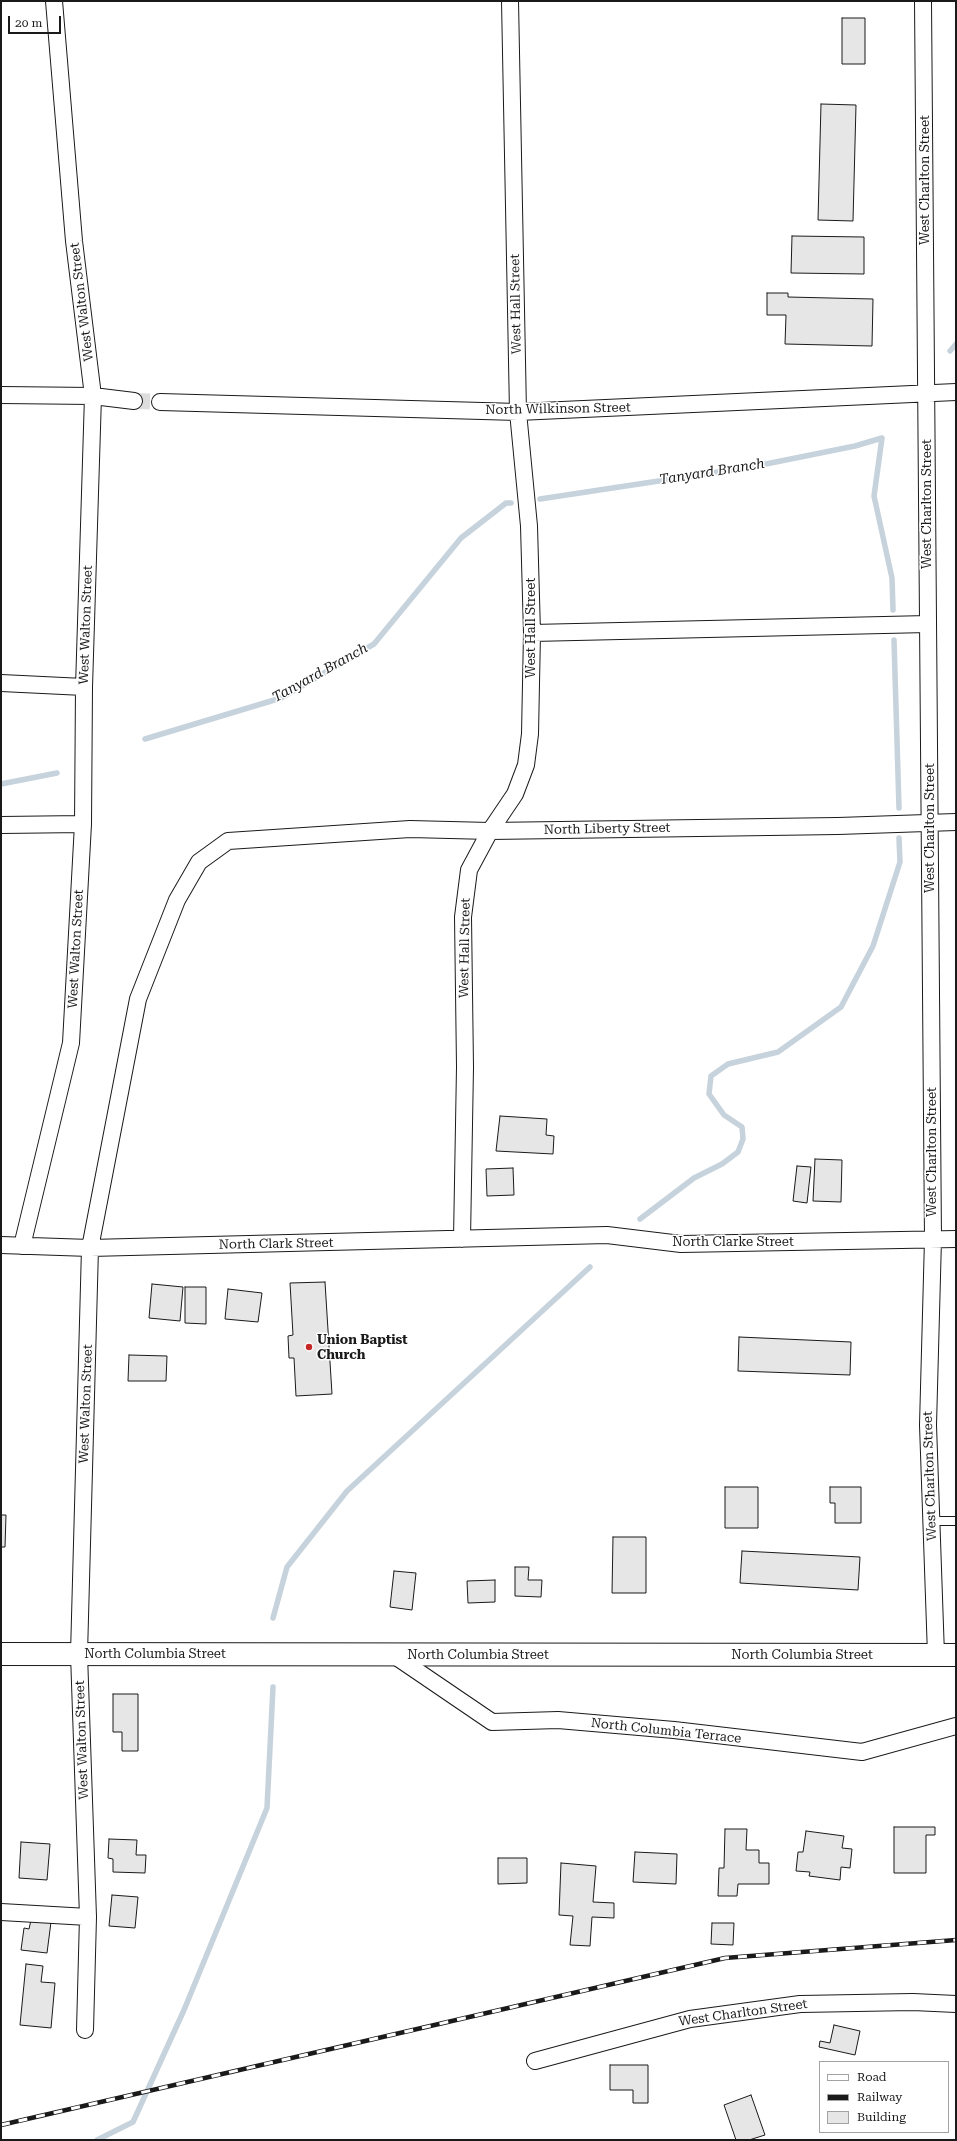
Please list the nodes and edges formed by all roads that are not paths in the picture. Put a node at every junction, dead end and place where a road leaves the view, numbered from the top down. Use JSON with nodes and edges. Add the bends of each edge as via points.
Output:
{"nodes":[{"id":1,"x":54,"y":1,"type":"edge"},
{"id":2,"x":510,"y":1,"type":"edge"},
{"id":3,"x":923,"y":1,"type":"edge"},
{"id":4,"x":956,"y":392,"type":"edge"},
{"id":5,"x":926,"y":393,"type":"junction"},
{"id":6,"x":1,"y":395,"type":"edge"},
{"id":7,"x":93,"y":396,"type":"junction"},
{"id":8,"x":134,"y":400,"type":"tunnel mouth"},
{"id":9,"x":160,"y":402,"type":"tunnel mouth"},
{"id":10,"x":518,"y":412,"type":"junction"},
{"id":11,"x":928,"y":624,"type":"junction"},
{"id":12,"x":532,"y":634,"type":"junction"},
{"id":13,"x":1,"y":683,"type":"edge"},
{"id":14,"x":84,"y":687,"type":"junction"},
{"id":15,"x":930,"y":822,"type":"junction"},
{"id":16,"x":956,"y":822,"type":"edge"},
{"id":17,"x":83,"y":824,"type":"junction"},
{"id":18,"x":1,"y":825,"type":"edge"},
{"id":19,"x":490,"y":831,"type":"junction"},
{"id":20,"x":258,"y":838,"type":"joint"},
{"id":21,"x":933,"y":1239,"type":"junction"},
{"id":22,"x":956,"y":1239,"type":"edge"},
{"id":23,"x":462,"y":1240,"type":"junction"},
{"id":24,"x":1,"y":1245,"type":"edge"},
{"id":25,"x":22,"y":1246,"type":"junction"},
{"id":26,"x":90,"y":1248,"type":"junction"},
{"id":27,"x":956,"y":1521,"type":"edge"},
{"id":28,"x":931,"y":1522,"type":"junction"},
{"id":29,"x":1,"y":1654,"type":"edge"},
{"id":30,"x":79,"y":1654,"type":"junction"},
{"id":31,"x":392,"y":1654,"type":"junction"},
{"id":32,"x":946,"y":1655,"type":"edge"},
{"id":33,"x":956,"y":1726,"type":"edge"},
{"id":34,"x":1,"y":1912,"type":"edge"},
{"id":35,"x":88,"y":1917,"type":"junction"},
{"id":36,"x":956,"y":2004,"type":"edge"},
{"id":37,"x":85,"y":2030,"type":"dead end"},
{"id":38,"x":536,"y":2061,"type":"dead end"}],
"edges":[{"from":1,"to":7,"type":"street","name":"West Walton Street","via":[[74,242]]},
{"from":2,"to":10,"type":"street","name":"West Hall Street"},
{"from":3,"to":5,"type":"street","name":"West Charlton Street"},
{"from":4,"to":5,"type":"street","name":"North Wilkinson Street"},
{"from":5,"to":10,"type":"street","name":"North Wilkinson Street"},
{"from":5,"to":11,"type":"street","name":"West Charlton Street"},
{"from":6,"to":7,"type":"street"},
{"from":7,"to":8,"type":"street"},
{"from":7,"to":14,"type":"street","name":"West Walton Street"},
{"from":9,"to":10,"type":"street","name":"North Wilkinson Street"},
{"from":10,"to":12,"type":"street","name":"West Hall Street","via":[[529,526]]},
{"from":11,"to":12,"type":"street"},
{"from":11,"to":15,"type":"street","name":"West Charlton Street"},
{"from":12,"to":19,"type":"street","name":"West Hall Street","via":[[530,734],[526,765],[515,794]]},
{"from":13,"to":14,"type":"street"},
{"from":14,"to":17,"type":"street","name":"West Walton Street"},
{"from":15,"to":16,"type":"street","name":"North Liberty Street"},
{"from":15,"to":19,"type":"street","name":"North Liberty Street","via":[[838,826]]},
{"from":15,"to":21,"type":"street","name":"West Charlton Street"},
{"from":17,"to":18,"type":"street"},
{"from":17,"to":25,"type":"street","name":"West Walton Street","via":[[71,1043]]},
{"from":19,"to":20,"type":"street","name":"North Liberty Street","via":[[410,829]]},
{"from":19,"to":23,"type":"street","name":"West Hall Street","via":[[469,870],[463,917]]},
{"from":20,"to":26,"type":"street","name":"West Walton Street","via":[[228,841],[199,862],[177,900],[138,999]]},
{"from":21,"to":22,"type":"street","name":"North Clarke Street"},
{"from":21,"to":23,"type":"street","name":"North Clarke Street","via":[[681,1244],[607,1234]]},
{"from":21,"to":28,"type":"street","name":"West Charlton Street","via":[[928,1425]]},
{"from":23,"to":26,"type":"street","name":"North Clark Street"},
{"from":24,"to":25,"type":"street"},
{"from":25,"to":26,"type":"street"},
{"from":26,"to":30,"type":"street","name":"West Walton Street"},
{"from":27,"to":28,"type":"lane"},
{"from":28,"to":32,"type":"street","name":"West Charlton Street"},
{"from":29,"to":30,"type":"main road","name":"North Columbia Street"},
{"from":30,"to":31,"type":"main road","name":"North Columbia Street"},
{"from":30,"to":35,"type":"street","name":"West Walton Street"},
{"from":31,"to":32,"type":"main road","name":"North Columbia Street"},
{"from":31,"to":33,"type":"street","name":"North Columbia Terrace","via":[[492,1722],[558,1720],[659,1728],[862,1752]]},
{"from":34,"to":35,"type":"street"},
{"from":35,"to":37,"type":"street","name":"West Walton Street"},
{"from":36,"to":38,"type":"street","name":"West Charlton Street","via":[[913,2002],[792,2005],[690,2019]]}]}
